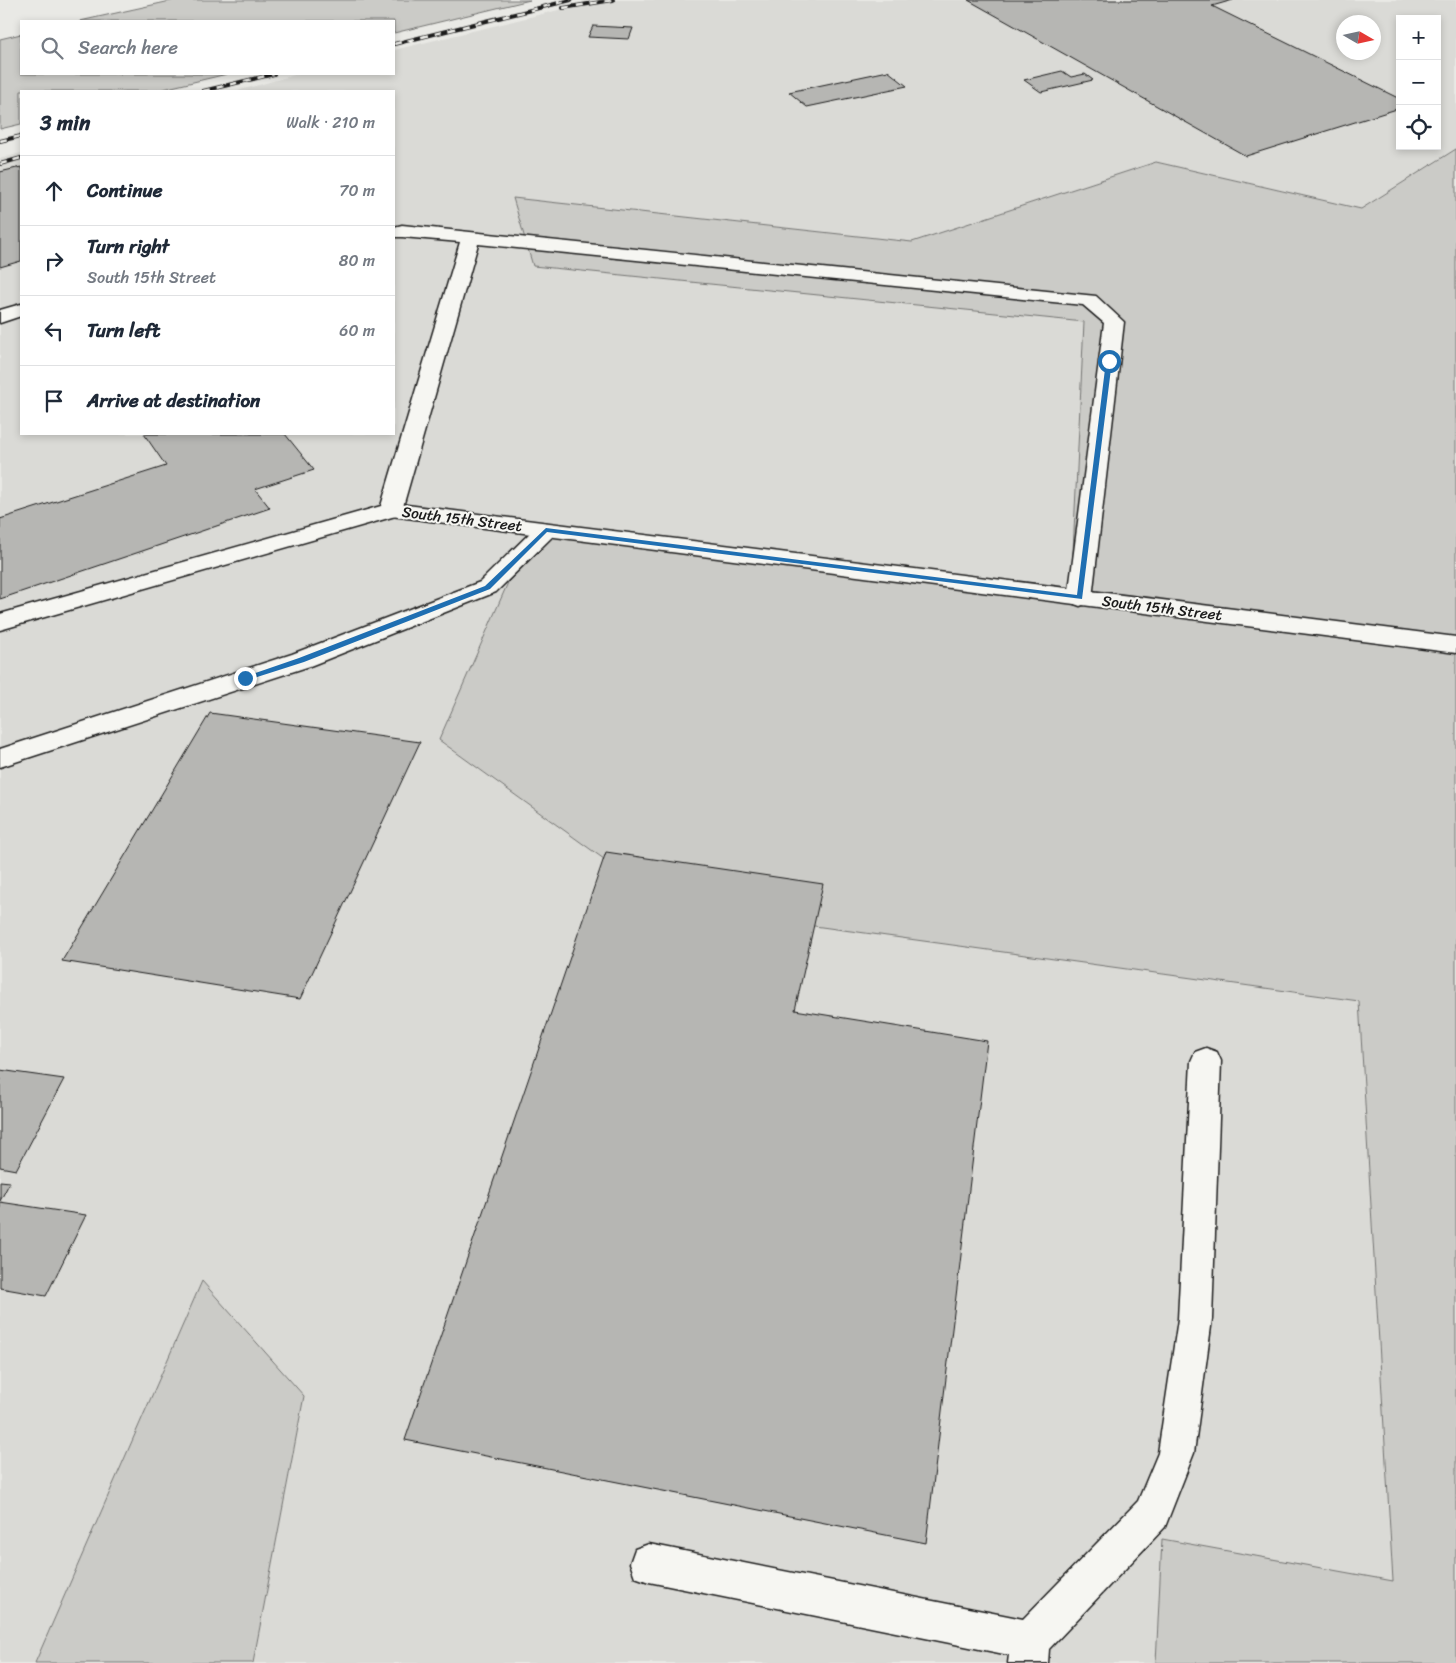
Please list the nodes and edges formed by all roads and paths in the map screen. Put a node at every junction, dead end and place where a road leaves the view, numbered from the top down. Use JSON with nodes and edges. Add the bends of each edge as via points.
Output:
{"nodes":[{"id":1,"x":395,"y":232,"type":"edge"},
{"id":2,"x":471,"y":238,"type":"junction"},
{"id":3,"x":20,"y":310,"type":"edge"},
{"id":4,"x":0,"y":317,"type":"edge"},
{"id":5,"x":391,"y":510,"type":"junction"},
{"id":6,"x":546,"y":530,"type":"junction"},
{"id":7,"x":1080,"y":598,"type":"junction"},
{"id":8,"x":0,"y":622,"type":"edge"},
{"id":9,"x":1456,"y":645,"type":"edge"},
{"id":10,"x":0,"y":758,"type":"edge"},
{"id":11,"x":1206,"y":1061,"type":"dead end"},
{"id":12,"x":649,"y":1563,"type":"dead end"},
{"id":13,"x":1029,"y":1652,"type":"edge"}],
"edges":[{"from":1,"to":2,"type":"street"},
{"from":2,"to":5,"type":"street"},
{"from":2,"to":7,"type":"street","via":[[1089,300],[1114,322]]},
{"from":3,"to":4,"type":"street"},
{"from":5,"to":6,"type":"street","name":"South 15th Street"},
{"from":5,"to":8,"type":"street"},
{"from":6,"to":7,"type":"street","name":"South 15th Street"},
{"from":6,"to":10,"type":"street","via":[[488,587],[302,660]]},
{"from":7,"to":9,"type":"street","name":"South 15th Street"},
{"from":11,"to":13,"type":"street","via":[[1195,1319],[1176,1453],[1152,1514]]},
{"from":12,"to":13,"type":"street"}]}
